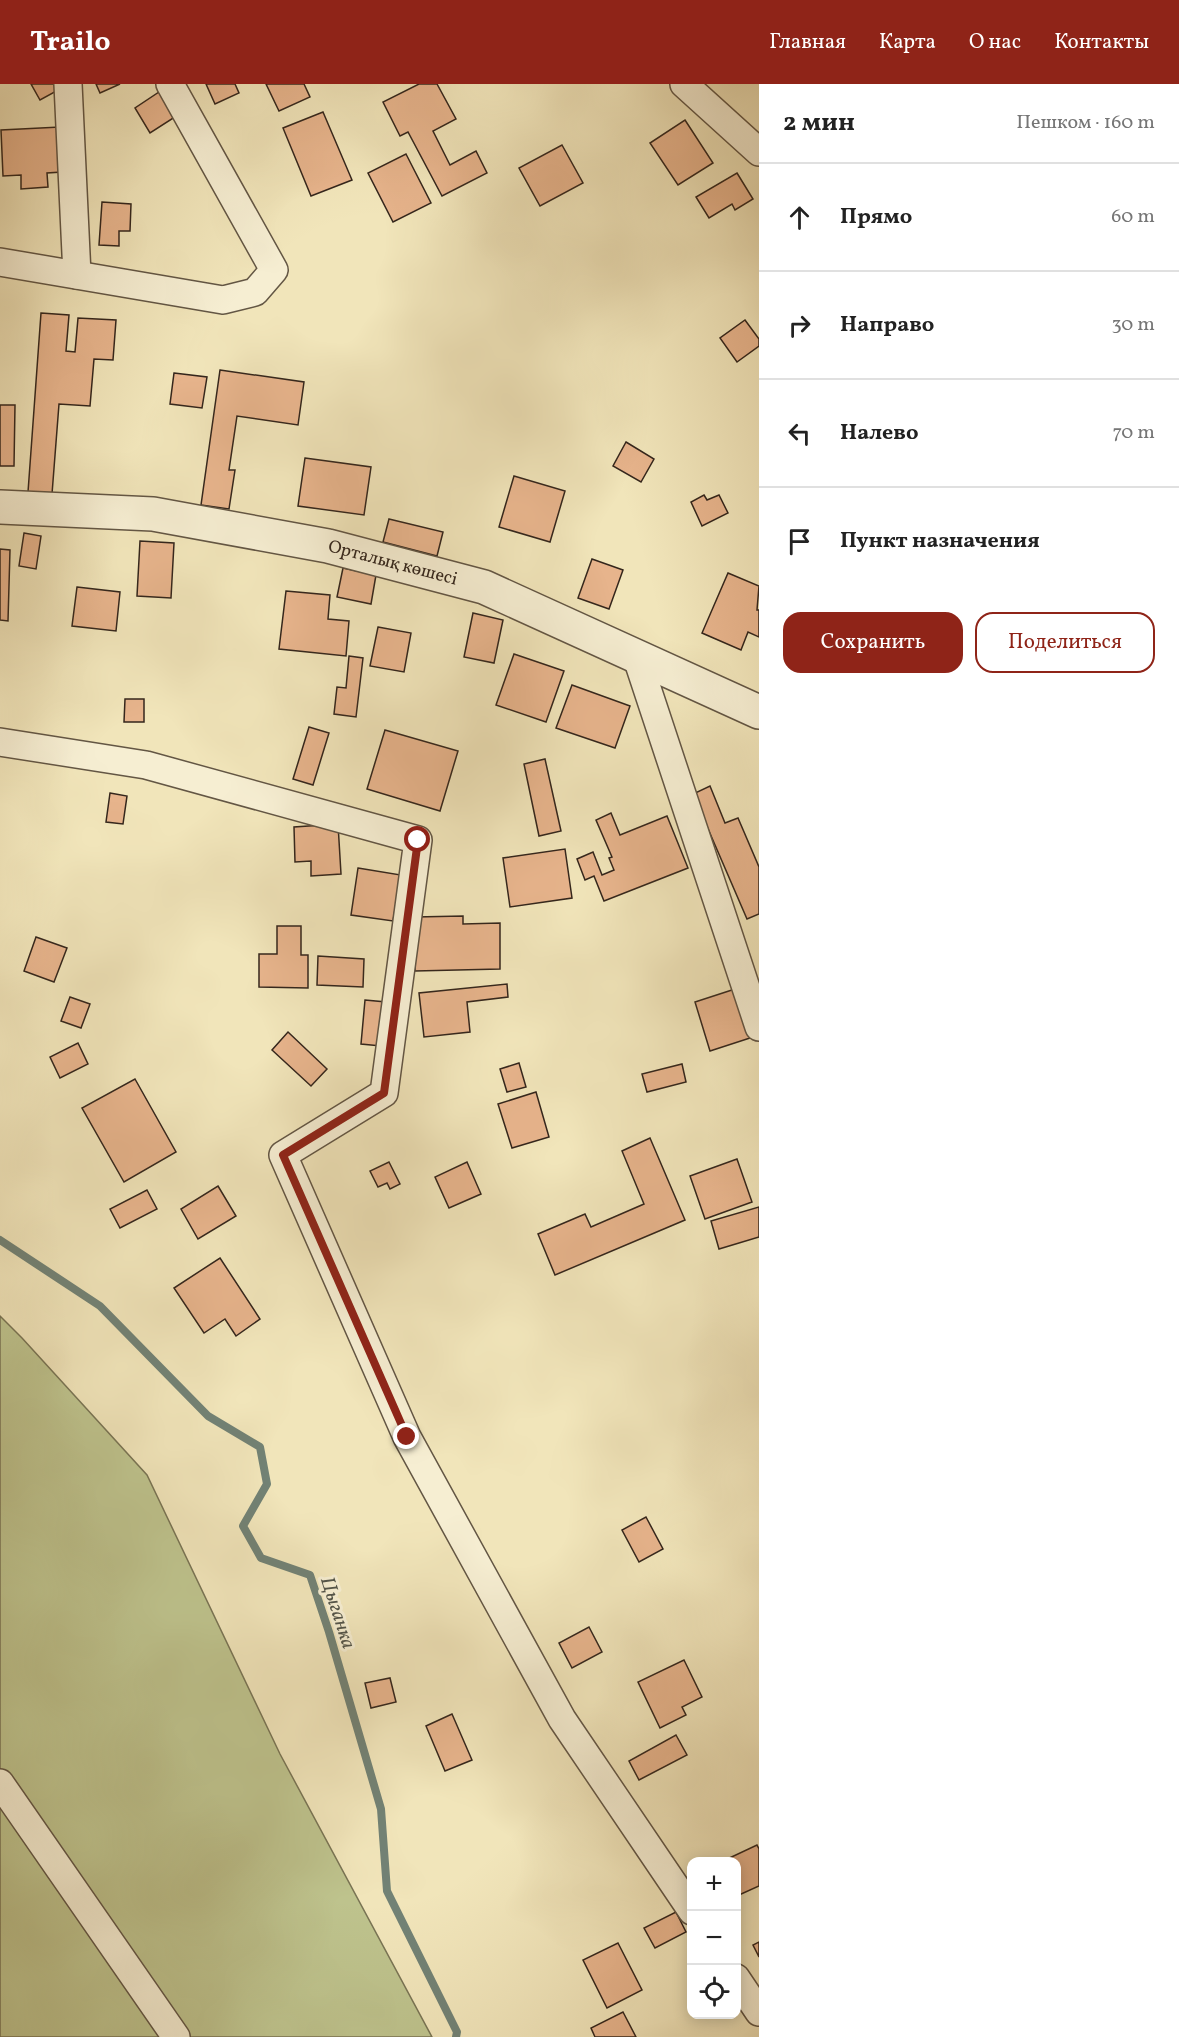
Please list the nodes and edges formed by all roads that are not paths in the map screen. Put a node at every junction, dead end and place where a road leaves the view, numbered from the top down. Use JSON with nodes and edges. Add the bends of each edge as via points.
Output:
{"nodes":[{"id":1,"x":68,"y":84,"type":"edge"},
{"id":2,"x":170,"y":84,"type":"edge"},
{"id":3,"x":684,"y":84,"type":"edge"},
{"id":4,"x":759,"y":152,"type":"edge"},
{"id":5,"x":0,"y":262,"type":"edge"},
{"id":6,"x":77,"y":275,"type":"junction"},
{"id":7,"x":0,"y":507,"type":"edge"},
{"id":8,"x":636,"y":655,"type":"junction"},
{"id":9,"x":759,"y":712,"type":"edge"},
{"id":10,"x":0,"y":742,"type":"edge"},
{"id":11,"x":759,"y":1027,"type":"edge"},
{"id":12,"x":0,"y":1783,"type":"edge"},
{"id":13,"x":687,"y":1904,"type":"edge"},
{"id":14,"x":741,"y":1985,"type":"edge"},
{"id":15,"x":759,"y":2012,"type":"edge"},
{"id":16,"x":176,"y":2037,"type":"edge"}],
"edges":[{"from":1,"to":6,"type":"street"},
{"from":2,"to":6,"type":"street","via":[[273,270],[255,292],[223,300]]},
{"from":3,"to":4,"type":"street"},
{"from":5,"to":6,"type":"street"},
{"from":7,"to":8,"type":"street","name":"Орталық көшесі","via":[[153,514],[328,546],[484,587]]},
{"from":8,"to":9,"type":"street","name":"Орталық көшесі"},
{"from":8,"to":11,"type":"street"},
{"from":10,"to":13,"type":"street","via":[[146,765],[418,840],[384,1093],[283,1155],[407,1437],[562,1719]]},
{"from":12,"to":16,"type":"street"},
{"from":14,"to":15,"type":"street"}]}
